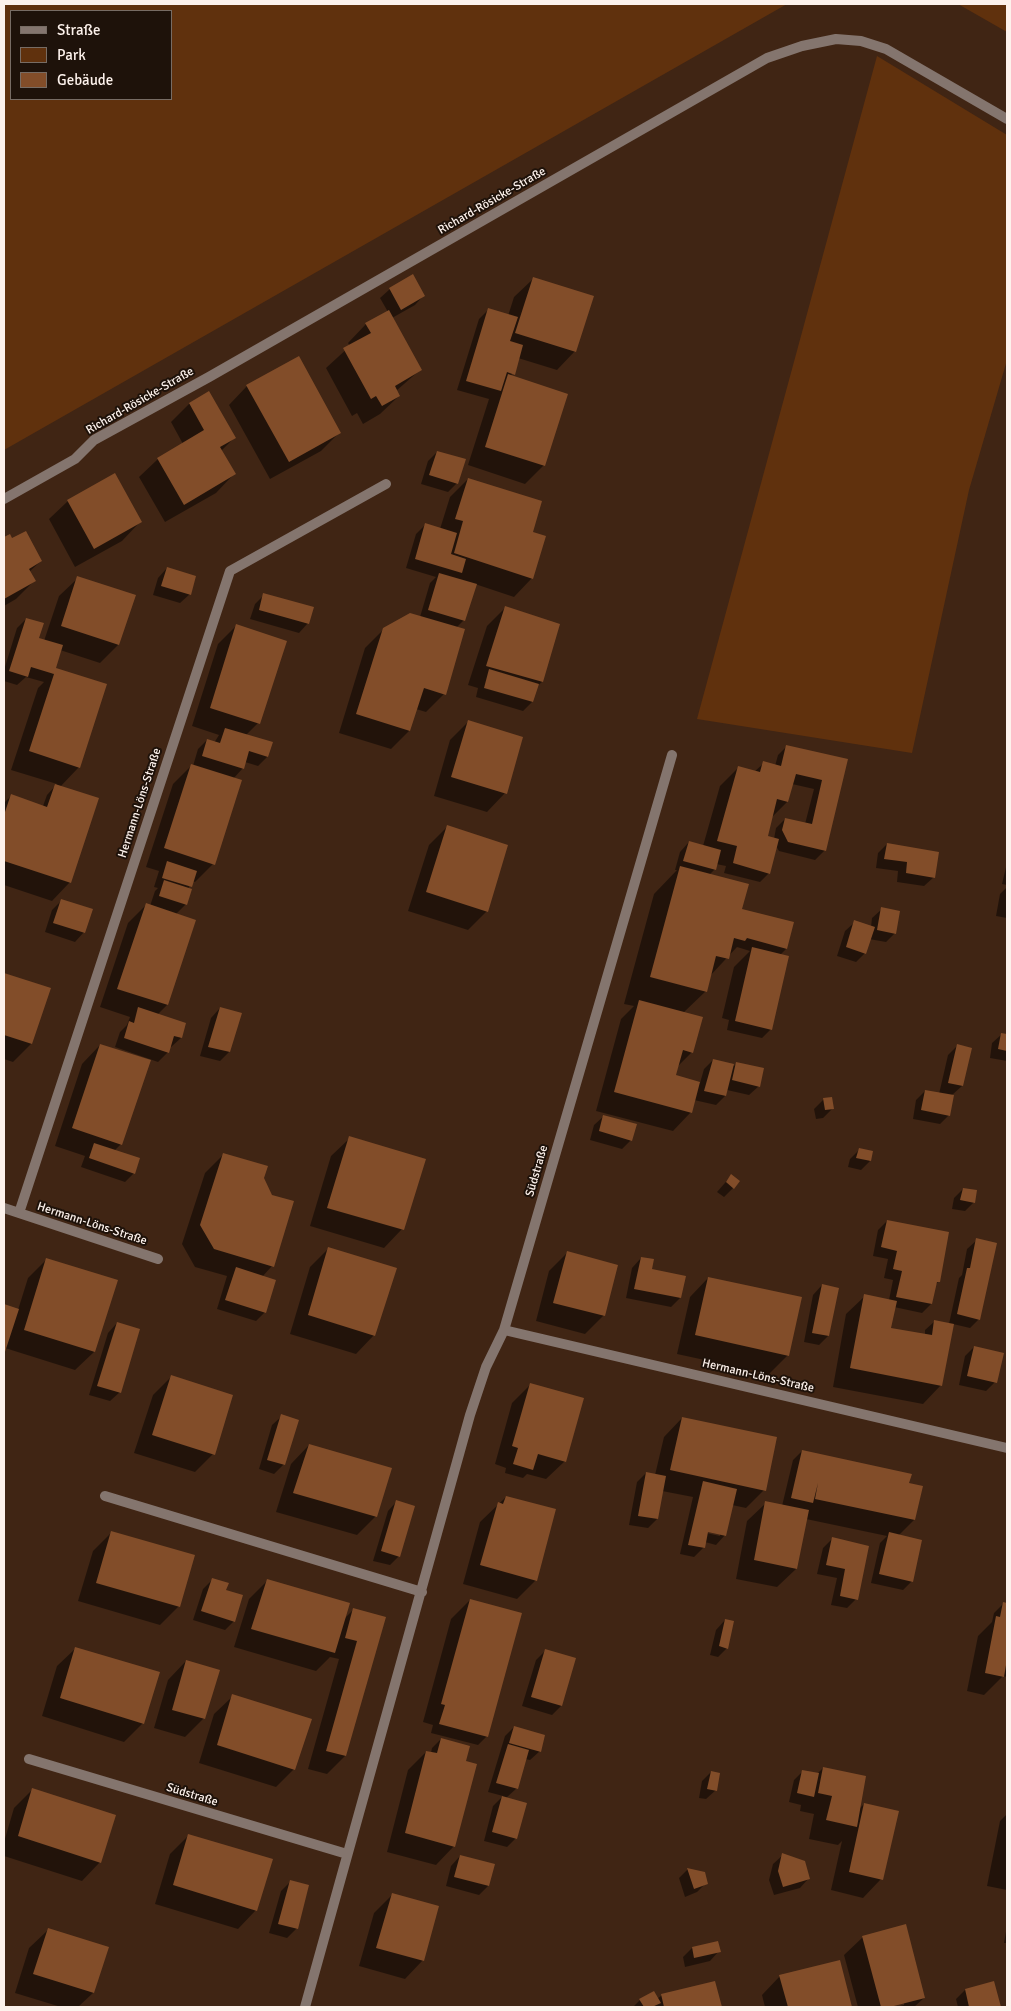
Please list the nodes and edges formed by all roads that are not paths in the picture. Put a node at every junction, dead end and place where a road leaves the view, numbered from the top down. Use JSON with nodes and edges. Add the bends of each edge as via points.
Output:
{"nodes":[{"id":1,"x":1007,"y":119,"type":"edge"},
{"id":2,"x":386,"y":484,"type":"dead end"},
{"id":3,"x":4,"y":499,"type":"edge"},
{"id":4,"x":672,"y":755,"type":"dead end"},
{"id":5,"x":4,"y":1208,"type":"edge"},
{"id":6,"x":19,"y":1213,"type":"junction"},
{"id":7,"x":158,"y":1259,"type":"dead end"},
{"id":8,"x":504,"y":1330,"type":"junction"},
{"id":9,"x":1007,"y":1448,"type":"edge"},
{"id":10,"x":105,"y":1496,"type":"dead end"},
{"id":11,"x":422,"y":1592,"type":"junction"},
{"id":12,"x":29,"y":1759,"type":"dead end"},
{"id":13,"x":347,"y":1854,"type":"junction"},
{"id":14,"x":305,"y":2007,"type":"edge"}],
"edges":[{"from":1,"to":3,"type":"street","name":"Richard-Rösicke-Straße","via":[[886,49],[862,41],[836,39],[767,58],[94,440],[74,459]]},
{"from":2,"to":6,"type":"street","name":"Hermann-Löns-Straße","via":[[230,571]]},
{"from":4,"to":8,"type":"street","name":"Südstraße"},
{"from":5,"to":6,"type":"street","name":"Hermann-Löns-Straße"},
{"from":6,"to":7,"type":"street","name":"Hermann-Löns-Straße"},
{"from":8,"to":9,"type":"street","name":"Hermann-Löns-Straße"},
{"from":8,"to":11,"type":"street","name":"Südstraße","via":[[486,1366],[470,1415]]},
{"from":10,"to":11,"type":"street"},
{"from":11,"to":13,"type":"street","name":"Südstraße"},
{"from":12,"to":13,"type":"street","name":"Südstraße"},
{"from":13,"to":14,"type":"street","name":"Südstraße"}]}
